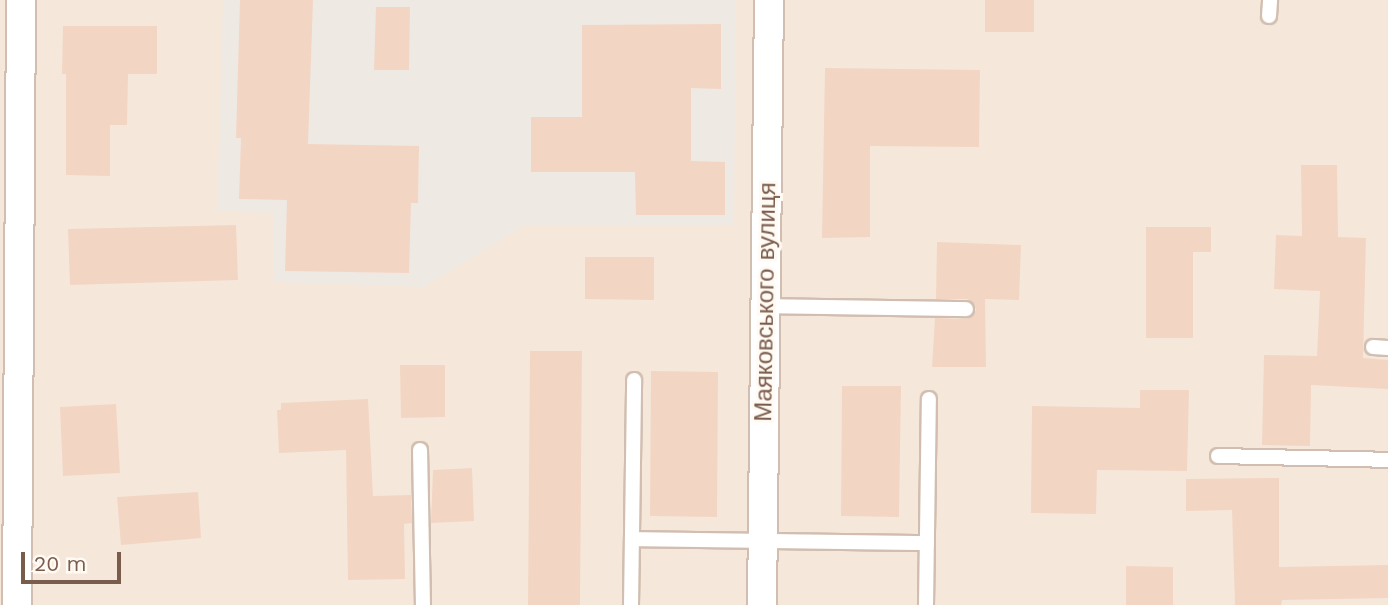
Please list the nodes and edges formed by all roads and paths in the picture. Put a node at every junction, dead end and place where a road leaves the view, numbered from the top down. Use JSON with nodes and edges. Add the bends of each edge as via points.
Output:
{"nodes":[{"id":1,"x":21,"y":0,"type":"edge"},
{"id":2,"x":769,"y":0,"type":"edge"},
{"id":3,"x":1270,"y":0,"type":"edge"},
{"id":4,"x":1269,"y":16,"type":"dead end"},
{"id":5,"x":10,"y":138,"type":"edge"},
{"id":6,"x":765,"y":306,"type":"junction"},
{"id":7,"x":966,"y":309,"type":"dead end"},
{"id":8,"x":635,"y":380,"type":"dead end"},
{"id":9,"x":929,"y":399,"type":"dead end"},
{"id":10,"x":420,"y":450,"type":"dead end"},
{"id":11,"x":1218,"y":456,"type":"dead end"},
{"id":12,"x":1388,"y":460,"type":"edge"},
{"id":13,"x":632,"y":539,"type":"junction"},
{"id":14,"x":763,"y":541,"type":"junction"},
{"id":15,"x":927,"y":543,"type":"junction"},
{"id":16,"x":18,"y":605,"type":"edge"},
{"id":17,"x":423,"y":605,"type":"edge"},
{"id":18,"x":631,"y":605,"type":"edge"},
{"id":19,"x":762,"y":605,"type":"edge"},
{"id":20,"x":926,"y":605,"type":"edge"}],
"edges":[{"from":1,"to":5,"type":"street"},
{"from":2,"to":6,"type":"street","name":"Маяковського вулиця"},
{"from":3,"to":4,"type":"lane"},
{"from":5,"to":16,"type":"street"},
{"from":6,"to":7,"type":"lane"},
{"from":6,"to":14,"type":"street","name":"Маяковського вулиця"},
{"from":8,"to":13,"type":"lane"},
{"from":9,"to":15,"type":"lane"},
{"from":10,"to":17,"type":"lane"},
{"from":11,"to":12,"type":"lane"},
{"from":13,"to":14,"type":"lane"},
{"from":13,"to":18,"type":"lane"},
{"from":14,"to":15,"type":"lane"},
{"from":14,"to":19,"type":"street","name":"Маяковського вулиця"},
{"from":15,"to":20,"type":"lane"}]}
